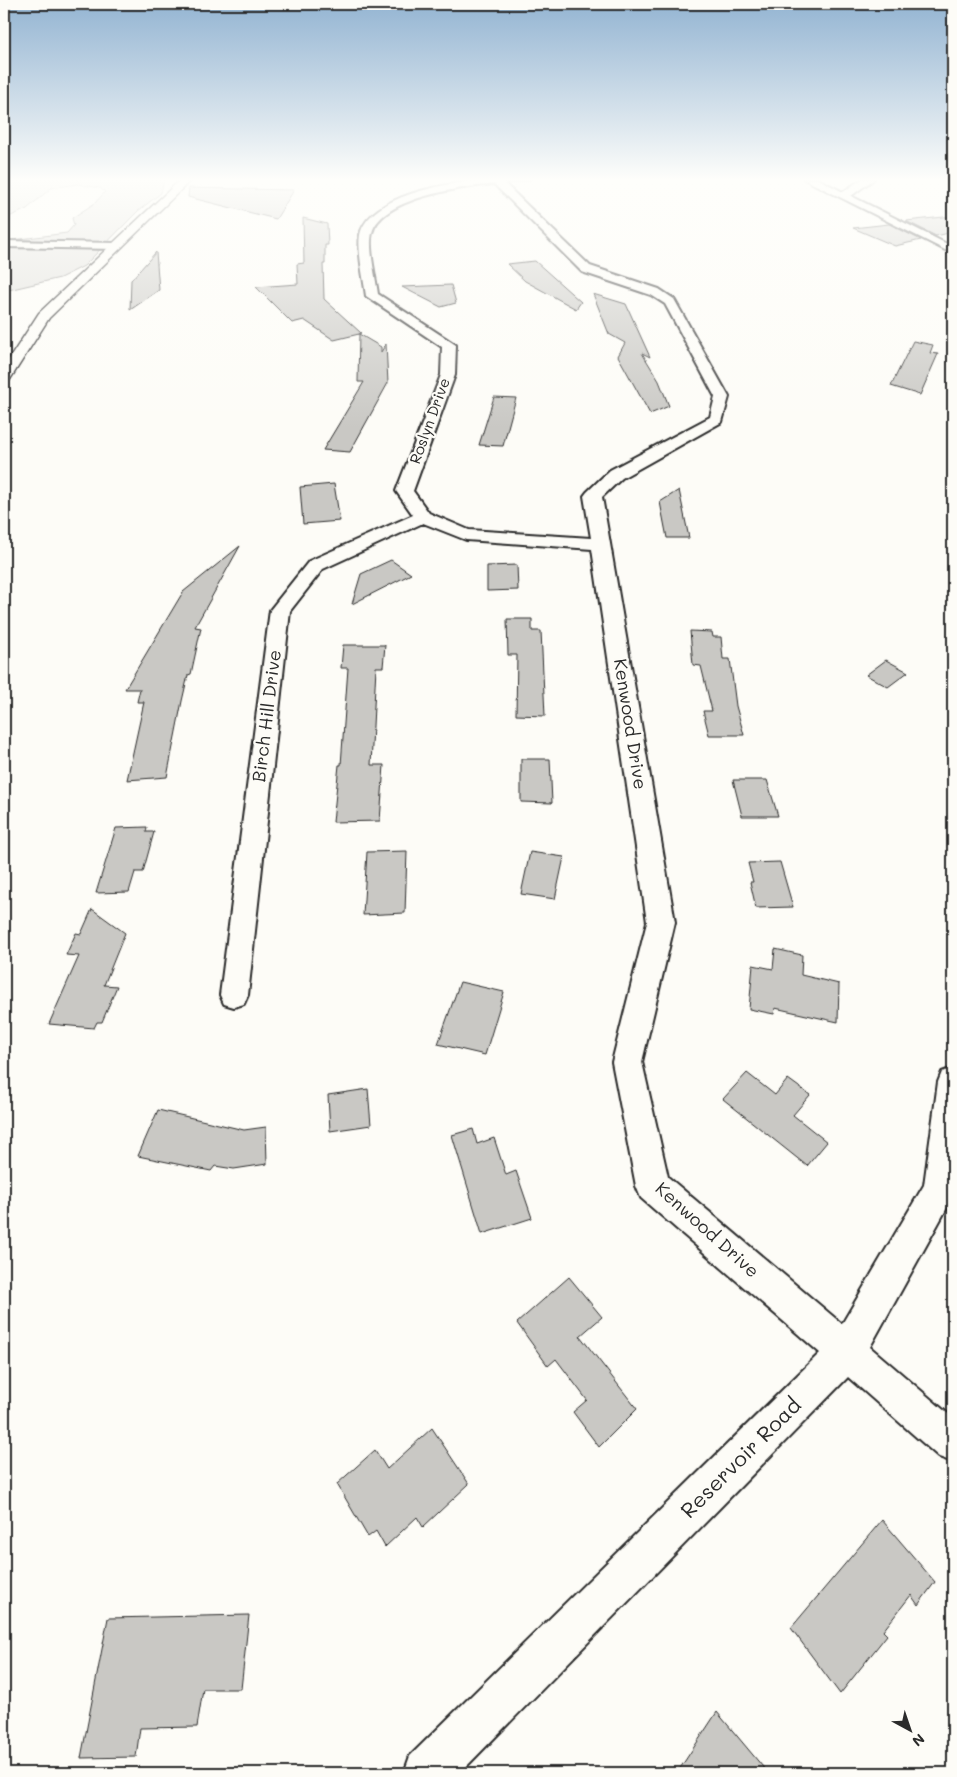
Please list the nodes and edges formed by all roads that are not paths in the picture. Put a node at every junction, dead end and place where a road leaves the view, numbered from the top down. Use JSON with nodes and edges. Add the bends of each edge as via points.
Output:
{"nodes":[{"id":1,"x":100,"y":262,"type":"edge"},
{"id":2,"x":369,"y":262,"type":"edge"},
{"id":3,"x":579,"y":262,"type":"edge"},
{"id":4,"x":4,"y":378,"type":"edge"},
{"id":5,"x":423,"y":517,"type":"junction"},
{"id":6,"x":601,"y":544,"type":"junction"},
{"id":7,"x":234,"y":995,"type":"dead end"},
{"id":8,"x":953,"y":1082,"type":"edge"},
{"id":9,"x":846,"y":1353,"type":"junction"},
{"id":10,"x":953,"y":1443,"type":"edge"},
{"id":11,"x":427,"y":1773,"type":"edge"}],
"edges":[{"from":1,"to":4,"type":"street","via":[[44,316]]},
{"from":2,"to":5,"type":"street","name":"Roslyn Drive","via":[[372,296],[449,345],[448,375],[404,491]]},
{"from":3,"to":6,"type":"street","name":"Kenwood Drive","via":[[586,269],[654,292],[670,302],[722,397],[717,419],[616,474],[593,496]]},
{"from":5,"to":6,"type":"street","via":[[466,535]]},
{"from":5,"to":7,"type":"street","name":"Birch Hill Drive","via":[[316,565],[280,610]]},
{"from":6,"to":9,"type":"street","name":"Kenwood Drive","via":[[661,922],[627,1062],[653,1186]]},
{"from":8,"to":9,"type":"street","name":"Reservoir Road","via":[[940,1189]]},
{"from":9,"to":10,"type":"street","name":"Kenwood Drive"},
{"from":9,"to":11,"type":"street","name":"Reservoir Road"}]}
